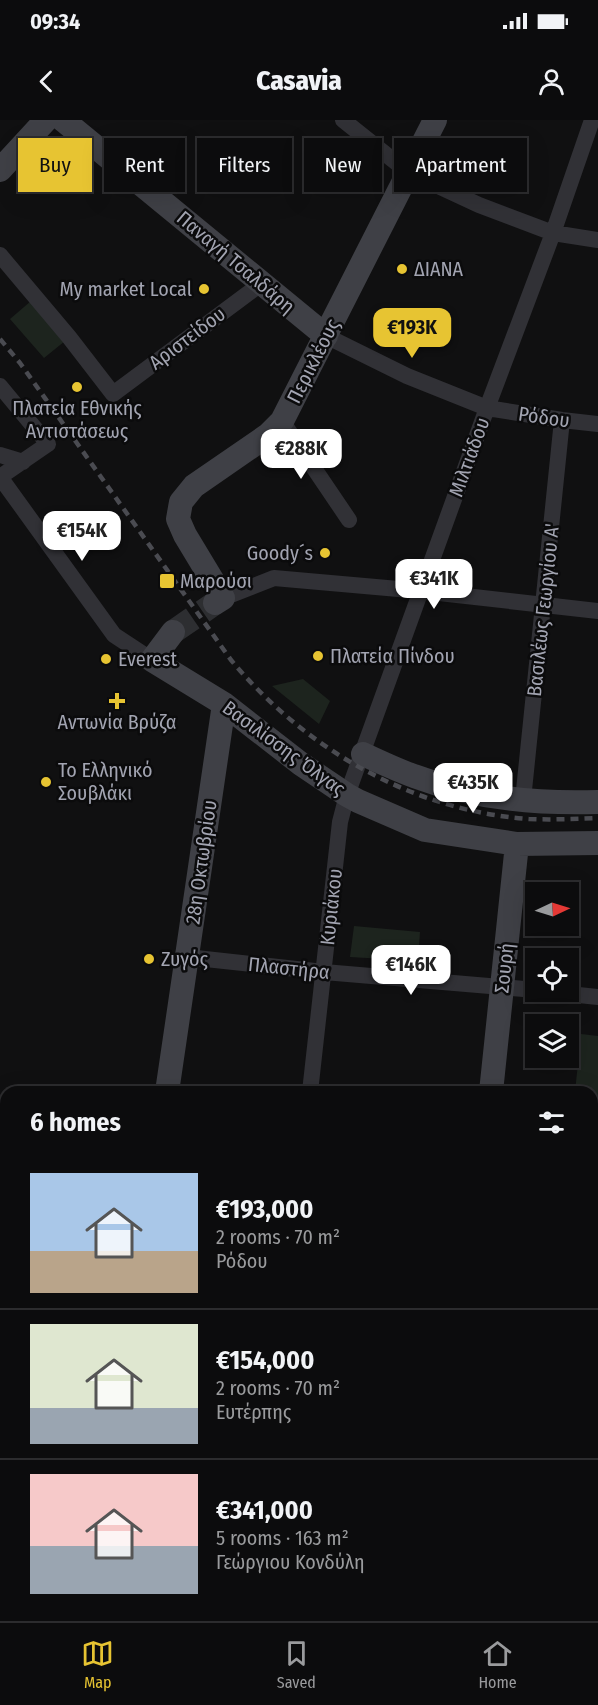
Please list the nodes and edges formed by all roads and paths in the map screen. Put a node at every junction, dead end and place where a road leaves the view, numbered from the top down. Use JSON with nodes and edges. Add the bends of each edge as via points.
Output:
{"nodes":[{"id":1,"x":46,"y":120,"type":"edge"},
{"id":2,"x":63,"y":120,"type":"edge"},
{"id":3,"x":343,"y":120,"type":"edge"},
{"id":4,"x":435,"y":120,"type":"edge"},
{"id":5,"x":592,"y":120,"type":"edge"},
{"id":6,"x":426,"y":138,"type":"edge"},
{"id":7,"x":394,"y":161,"type":"edge"},
{"id":8,"x":0,"y":170,"type":"edge"},
{"id":9,"x":398,"y":192,"type":"edge"},
{"id":10,"x":451,"y":192,"type":"edge"},
{"id":11,"x":553,"y":233,"type":"junction"},
{"id":12,"x":598,"y":240,"type":"edge"},
{"id":13,"x":0,"y":255,"type":"edge"},
{"id":14,"x":262,"y":283,"type":"junction"},
{"id":15,"x":326,"y":336,"type":"junction"},
{"id":16,"x":0,"y":386,"type":"edge"},
{"id":17,"x":487,"y":408,"type":"junction"},
{"id":18,"x":562,"y":420,"type":"junction"},
{"id":19,"x":282,"y":421,"type":"junction"},
{"id":20,"x":598,"y":424,"type":"edge"},
{"id":21,"x":0,"y":455,"type":"edge"},
{"id":22,"x":23,"y":462,"type":"junction"},
{"id":23,"x":0,"y":477,"type":"edge"},
{"id":24,"x":349,"y":520,"type":"dead end"},
{"id":25,"x":422,"y":591,"type":"junction"},
{"id":26,"x":219,"y":600,"type":"joint"},
{"id":27,"x":544,"y":605,"type":"junction"},
{"id":28,"x":598,"y":611,"type":"edge"},
{"id":29,"x":173,"y":632,"type":"tunnel mouth"},
{"id":30,"x":152,"y":660,"type":"junction"},
{"id":31,"x":224,"y":704,"type":"junction"},
{"id":32,"x":363,"y":754,"type":"junction"},
{"id":33,"x":347,"y":795,"type":"junction"},
{"id":34,"x":523,"y":800,"type":"junction"},
{"id":35,"x":598,"y":802,"type":"edge"},
{"id":36,"x":598,"y":843,"type":"edge"},
{"id":37,"x":517,"y":844,"type":"junction"},
{"id":38,"x":187,"y":957,"type":"junction"},
{"id":39,"x":324,"y":972,"type":"junction"},
{"id":40,"x":502,"y":986,"type":"junction"},
{"id":41,"x":525,"y":989,"type":"edge"},
{"id":42,"x":579,"y":995,"type":"edge"},
{"id":43,"x":598,"y":997,"type":"edge"},
{"id":44,"x":168,"y":1086,"type":"edge"},
{"id":45,"x":311,"y":1086,"type":"edge"},
{"id":46,"x":492,"y":1086,"type":"edge"}],
"edges":[{"from":1,"to":8,"type":"main road"},
{"from":2,"to":14,"type":"main road","name":"Παναγή Τσαλδάρη"},
{"from":3,"to":7,"type":"street"},
{"from":4,"to":6,"type":"main road","name":"Περικλέους"},
{"from":5,"to":11,"type":"street","name":"Μιλτιάδου"},
{"from":9,"to":15,"type":"main road","name":"Περικλέους"},
{"from":10,"to":11,"type":"street"},
{"from":11,"to":12,"type":"street"},
{"from":11,"to":17,"type":"street","name":"Μιλτιάδου"},
{"from":13,"to":14,"type":"street","name":"Αριστείδου","via":[[113,394]]},
{"from":14,"to":15,"type":"main road","name":"Παναγή Τσαλδάρη"},
{"from":15,"to":17,"type":"street","name":"Ρόδου","via":[[407,376]]},
{"from":15,"to":19,"type":"main road","name":"Περικλέους"},
{"from":16,"to":22,"type":"street","via":[[48,444]]},
{"from":17,"to":18,"type":"street","name":"Ρόδου"},
{"from":17,"to":25,"type":"street","name":"Μιλτιάδου"},
{"from":18,"to":20,"type":"street","name":"Ρόδου"},
{"from":18,"to":27,"type":"street","name":"Βασιλέως Γεωργίου Α'"},
{"from":19,"to":24,"type":"street"},
{"from":19,"to":26,"type":"main road","name":"Περικλέους","via":[[194,486],[181,502],[178,519]]},
{"from":21,"to":22,"type":"street"},
{"from":22,"to":23,"type":"street"},
{"from":23,"to":30,"type":"street","via":[[114,635]]},
{"from":25,"to":26,"type":"street","via":[[274,578]]},
{"from":25,"to":27,"type":"street"},
{"from":25,"to":32,"type":"street","name":"Μιλτιάδου"},
{"from":27,"to":28,"type":"street"},
{"from":27,"to":34,"type":"street","name":"Βασιλέως Γεωργίου Α'"},
{"from":29,"to":30,"type":"main road"},
{"from":30,"to":31,"type":"main road","name":"Βασιλίσσης Όλγας"},
{"from":31,"to":33,"type":"main road","name":"Βασιλίσσης Όλγας"},
{"from":31,"to":38,"type":"main road","name":"28η Οκτωβρίου"},
{"from":32,"to":33,"type":"street","name":"Μιλτιάδου"},
{"from":32,"to":34,"type":"main road","via":[[416,777],[476,793]]},
{"from":33,"to":37,"type":"main road","name":"Βασιλίσσης Όλγας","via":[[425,830]]},
{"from":33,"to":39,"type":"street","name":"Κυριάκου","via":[[340,822]]},
{"from":34,"to":35,"type":"main road"},
{"from":36,"to":37,"type":"main road","name":"Βασιλίσσης Όλγας"},
{"from":37,"to":40,"type":"main road","name":"Σουρή"},
{"from":38,"to":39,"type":"street","name":"Πλαστήρα"},
{"from":38,"to":44,"type":"main road","name":"28η Οκτωβρίου"},
{"from":39,"to":40,"type":"street","name":"Πλαστήρα"},
{"from":39,"to":45,"type":"street","name":"Κυριάκου"},
{"from":40,"to":41,"type":"street","name":"Πλαστήρα"},
{"from":40,"to":46,"type":"main road","name":"Σουρή"},
{"from":42,"to":43,"type":"street"}]}
